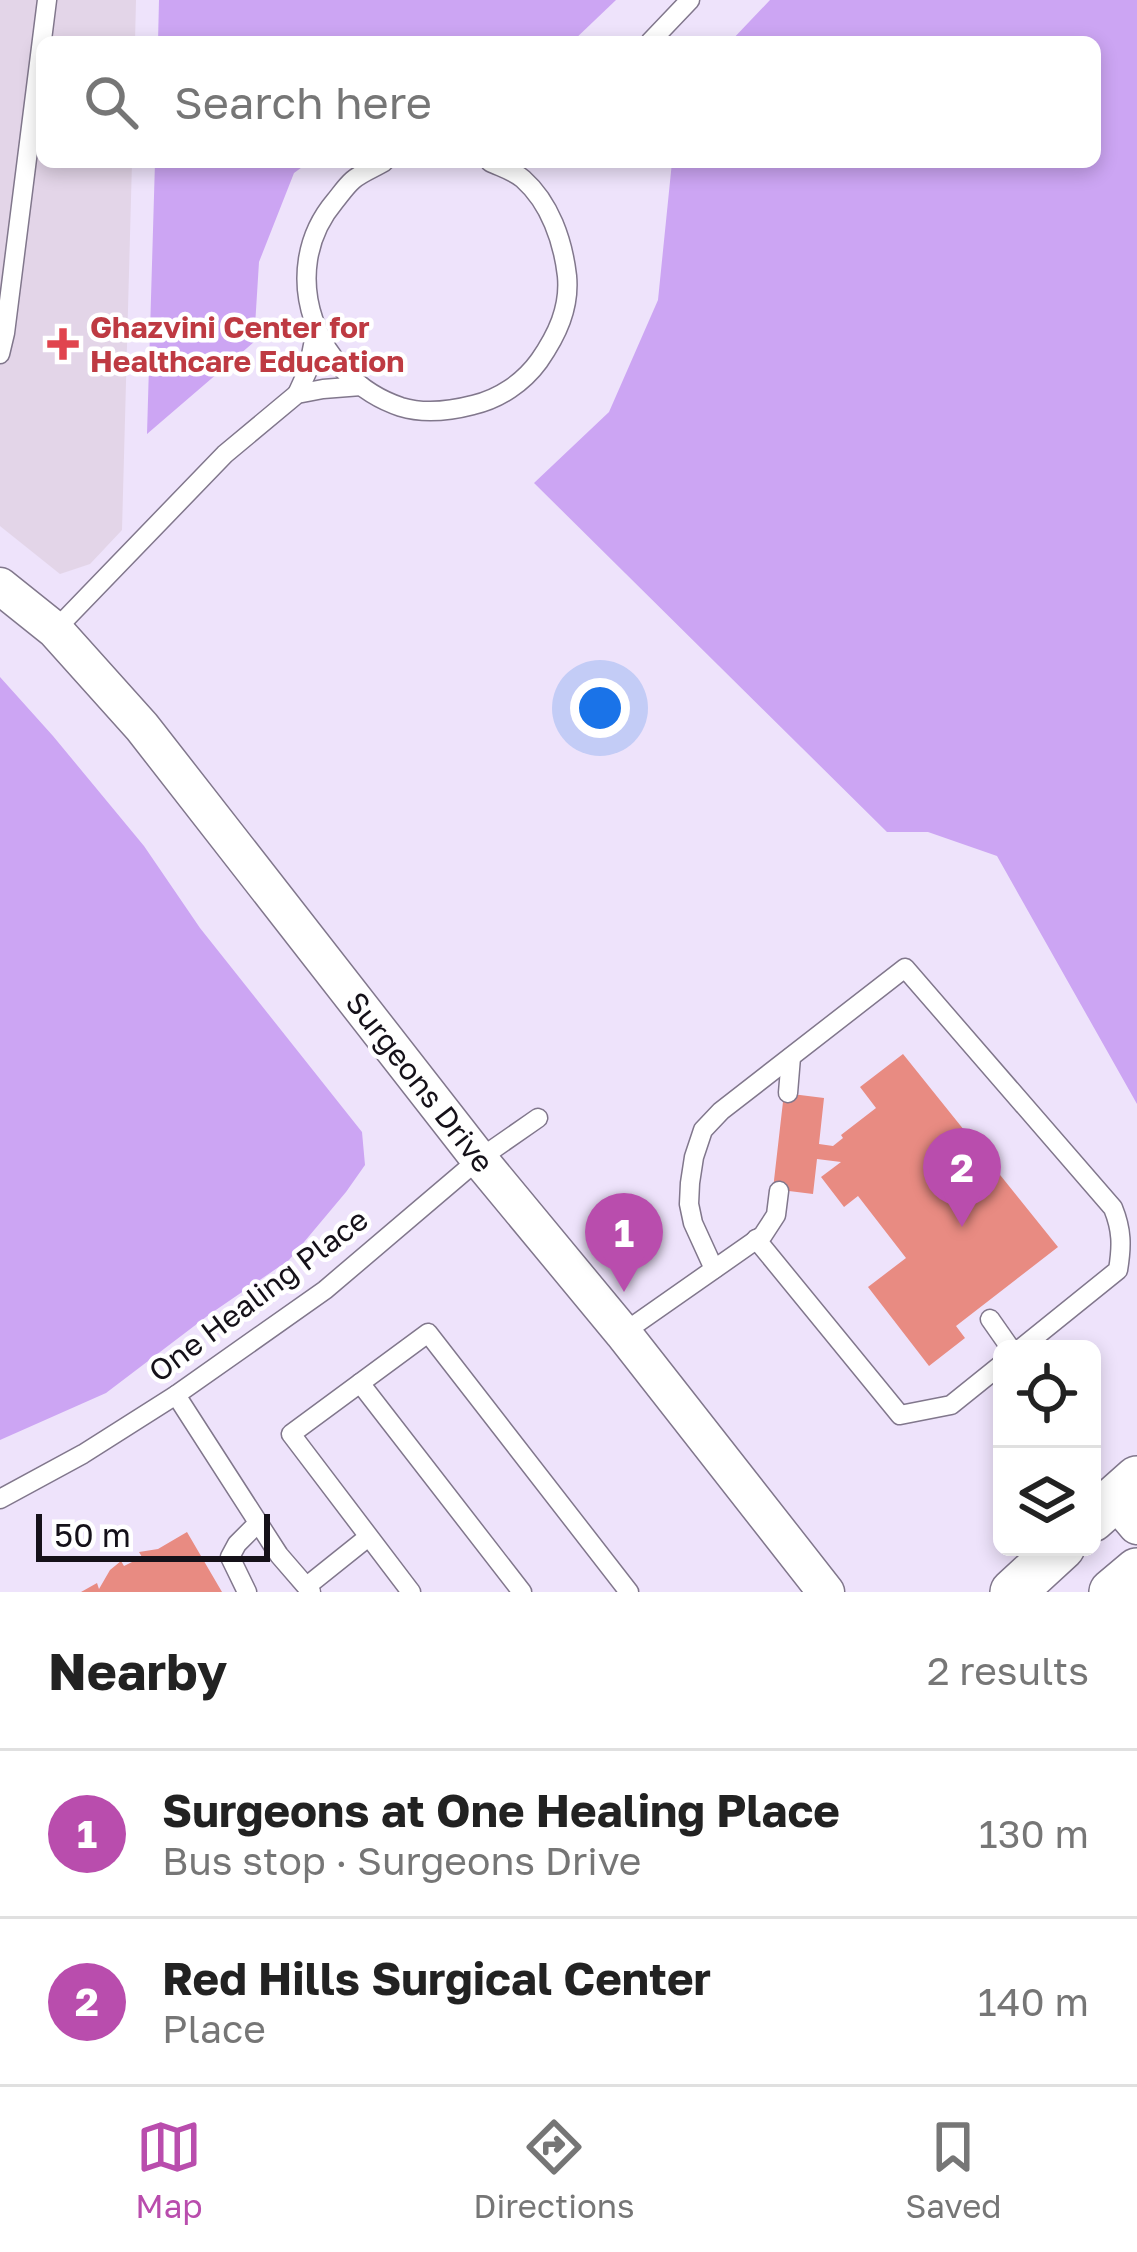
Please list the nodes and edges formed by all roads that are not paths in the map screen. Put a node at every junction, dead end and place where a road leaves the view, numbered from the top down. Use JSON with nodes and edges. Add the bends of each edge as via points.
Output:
{"nodes":[{"id":1,"x":47,"y":0,"type":"edge"},
{"id":2,"x":689,"y":0,"type":"edge"},
{"id":3,"x":42,"y":36,"type":"edge"},
{"id":4,"x":656,"y":36,"type":"edge"},
{"id":5,"x":36,"y":83,"type":"edge"},
{"id":6,"x":373,"y":168,"type":"edge"},
{"id":7,"x":502,"y":168,"type":"edge"},
{"id":8,"x":530,"y":168,"type":"edge"},
{"id":9,"x":521,"y":178,"type":"junction"},
{"id":10,"x":316,"y":330,"type":"junction"},
{"id":11,"x":0,"y":354,"type":"edge"},
{"id":12,"x":361,"y":386,"type":"junction"},
{"id":13,"x":297,"y":394,"type":"junction"},
{"id":14,"x":0,"y":586,"type":"edge"},
{"id":15,"x":55,"y":630,"type":"junction"},
{"id":16,"x":791,"y":1057,"type":"junction"},
{"id":17,"x":788,"y":1093,"type":"dead end"},
{"id":18,"x":538,"y":1118,"type":"dead end"},
{"id":19,"x":479,"y":1159,"type":"junction"},
{"id":20,"x":779,"y":1191,"type":"dead end"},
{"id":21,"x":756,"y":1239,"type":"junction"},
{"id":22,"x":714,"y":1269,"type":"junction"},
{"id":23,"x":990,"y":1319,"type":"dead end"},
{"id":24,"x":623,"y":1333,"type":"junction"},
{"id":25,"x":1005,"y":1340,"type":"edge"},
{"id":26,"x":1031,"y":1340,"type":"edge"},
{"id":27,"x":993,"y":1371,"type":"edge"},
{"id":28,"x":360,"y":1383,"type":"junction"},
{"id":29,"x":176,"y":1395,"type":"junction"},
{"id":30,"x":0,"y":1498,"type":"edge"},
{"id":31,"x":259,"y":1523,"type":"junction"},
{"id":32,"x":368,"y":1538,"type":"junction"},
{"id":33,"x":1052,"y":1556,"type":"edge"},
{"id":34,"x":1137,"y":1571,"type":"edge"},
{"id":35,"x":309,"y":1589,"type":"edge"},
{"id":36,"x":247,"y":1592,"type":"edge"},
{"id":37,"x":411,"y":1592,"type":"edge"},
{"id":38,"x":522,"y":1592,"type":"edge"},
{"id":39,"x":629,"y":1592,"type":"edge"},
{"id":40,"x":826,"y":1592,"type":"edge"},
{"id":41,"x":1013,"y":1592,"type":"edge"},
{"id":42,"x":1112,"y":1592,"type":"edge"}],
"edges":[{"from":1,"to":3,"type":"lane"},
{"from":2,"to":4,"type":"lane"},
{"from":5,"to":11,"type":"lane"},
{"from":6,"to":10,"type":"lane","via":[[322,216],[306,259]]},
{"from":7,"to":9,"type":"lane"},
{"from":8,"to":9,"type":"lane"},
{"from":9,"to":12,"type":"lane","via":[[564,246],[568,291],[557,335],[530,374],[492,400],[448,412],[402,408]]},
{"from":10,"to":12,"type":"lane","via":[[336,365]]},
{"from":10,"to":13,"type":"lane"},
{"from":12,"to":13,"type":"lane"},
{"from":13,"to":15,"type":"lane","via":[[225,454]]},
{"from":14,"to":15,"type":"street","name":"Surgeons Drive"},
{"from":15,"to":19,"type":"street","name":"Surgeons Drive","via":[[142,727]]},
{"from":16,"to":17,"type":"lane"},
{"from":16,"to":22,"type":"lane","via":[[703,1130],[689,1204]]},
{"from":16,"to":26,"type":"lane","via":[[905,968],[1113,1208],[1118,1270]]},
{"from":18,"to":19,"type":"lane","name":"One Healing Place"},
{"from":19,"to":24,"type":"street","name":"Surgeons Drive"},
{"from":19,"to":29,"type":"lane","name":"One Healing Place","via":[[325,1290]]},
{"from":20,"to":21,"type":"lane","via":[[776,1215]]},
{"from":21,"to":22,"type":"lane"},
{"from":21,"to":27,"type":"lane","via":[[900,1415],[951,1405]]},
{"from":22,"to":24,"type":"lane"},
{"from":23,"to":25,"type":"lane"},
{"from":24,"to":40,"type":"street","name":"Surgeons Drive"},
{"from":28,"to":32,"type":"lane","via":[[291,1434]]},
{"from":28,"to":38,"type":"lane"},
{"from":28,"to":39,"type":"lane","via":[[428,1333]]},
{"from":29,"to":30,"type":"lane","name":"One Healing Place"},
{"from":29,"to":31,"type":"lane"},
{"from":31,"to":35,"type":"lane"},
{"from":31,"to":36,"type":"lane","via":[[230,1557]]},
{"from":32,"to":35,"type":"lane"},
{"from":32,"to":37,"type":"lane"},
{"from":33,"to":41,"type":"street"},
{"from":34,"to":42,"type":"street"}]}
